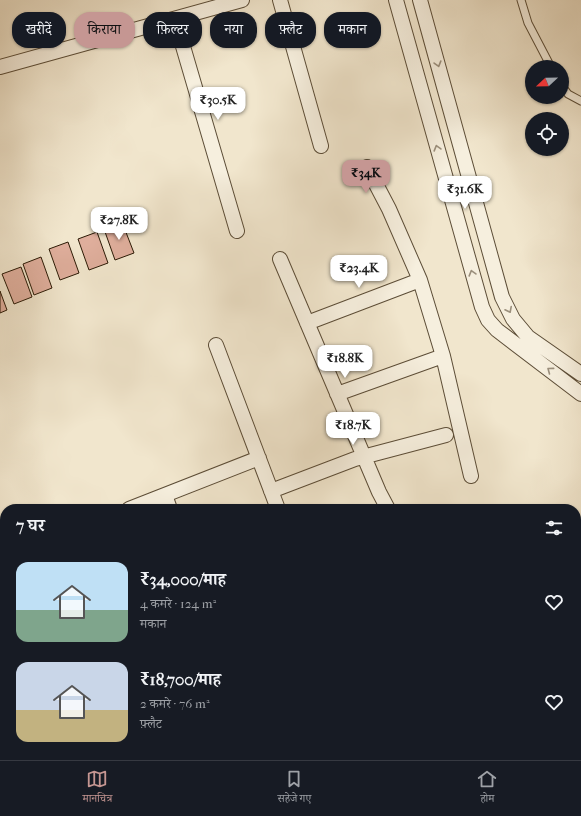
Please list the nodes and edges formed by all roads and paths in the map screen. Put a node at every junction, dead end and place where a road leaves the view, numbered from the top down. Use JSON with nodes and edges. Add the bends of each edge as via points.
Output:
{"nodes":[{"id":1,"x":242,"y":0,"type":"edge"},
{"id":2,"x":280,"y":0,"type":"edge"},
{"id":3,"x":396,"y":0,"type":"edge"},
{"id":4,"x":420,"y":0,"type":"edge"},
{"id":5,"x":521,"y":0,"type":"edge"},
{"id":6,"x":199,"y":12,"type":"edge"},
{"id":7,"x":143,"y":28,"type":"edge"},
{"id":8,"x":183,"y":48,"type":"edge"},
{"id":9,"x":547,"y":60,"type":"edge"},
{"id":10,"x":0,"y":67,"type":"edge"},
{"id":11,"x":569,"y":94,"type":"edge"},
{"id":12,"x":581,"y":100,"type":"edge"},
{"id":13,"x":450,"y":107,"type":"junction"},
{"id":14,"x":428,"y":113,"type":"junction"},
{"id":15,"x":320,"y":146,"type":"dead end"},
{"id":16,"x":367,"y":167,"type":"dead end"},
{"id":17,"x":237,"y":231,"type":"dead end"},
{"id":18,"x":280,"y":259,"type":"dead end"},
{"id":19,"x":420,"y":280,"type":"junction"},
{"id":20,"x":307,"y":323,"type":"junction"},
{"id":21,"x":216,"y":345,"type":"dead end"},
{"id":22,"x":443,"y":356,"type":"junction"},
{"id":23,"x":581,"y":374,"type":"edge"},
{"id":24,"x":337,"y":394,"type":"junction"},
{"id":25,"x":581,"y":394,"type":"edge"},
{"id":26,"x":446,"y":435,"type":"dead end"},
{"id":27,"x":364,"y":457,"type":"junction"},
{"id":28,"x":259,"y":458,"type":"junction"},
{"id":29,"x":471,"y":476,"type":"dead end"},
{"id":30,"x":271,"y":490,"type":"junction"},
{"id":31,"x":164,"y":495,"type":"junction"},
{"id":32,"x":142,"y":504,"type":"edge"},
{"id":33,"x":168,"y":504,"type":"edge"},
{"id":34,"x":276,"y":504,"type":"edge"},
{"id":35,"x":385,"y":504,"type":"edge"}],
"edges":[{"from":1,"to":6,"type":"street"},
{"from":2,"to":15,"type":"street"},
{"from":3,"to":14,"type":"street"},
{"from":4,"to":13,"type":"street","one_way":true},
{"from":5,"to":9,"type":"lane","via":[[528,23]]},
{"from":7,"to":10,"type":"street"},
{"from":8,"to":17,"type":"street"},
{"from":11,"to":12,"type":"lane"},
{"from":13,"to":14,"type":"street"},
{"from":13,"to":23,"type":"street","one_way":true,"via":[[502,297],[513,319],[528,337]]},
{"from":25,"to":14,"type":"street","one_way":true,"via":[[497,330],[488,320],[482,307]]},
{"from":16,"to":19,"type":"street"},
{"from":18,"to":20,"type":"street"},
{"from":19,"to":20,"type":"street"},
{"from":19,"to":22,"type":"street"},
{"from":20,"to":24,"type":"street"},
{"from":21,"to":28,"type":"street"},
{"from":22,"to":24,"type":"street"},
{"from":22,"to":29,"type":"street"},
{"from":24,"to":27,"type":"street"},
{"from":26,"to":27,"type":"street"},
{"from":27,"to":30,"type":"street"},
{"from":27,"to":35,"type":"street"},
{"from":28,"to":30,"type":"street"},
{"from":28,"to":31,"type":"street"},
{"from":30,"to":34,"type":"street"},
{"from":31,"to":32,"type":"street"},
{"from":31,"to":33,"type":"street"}]}
